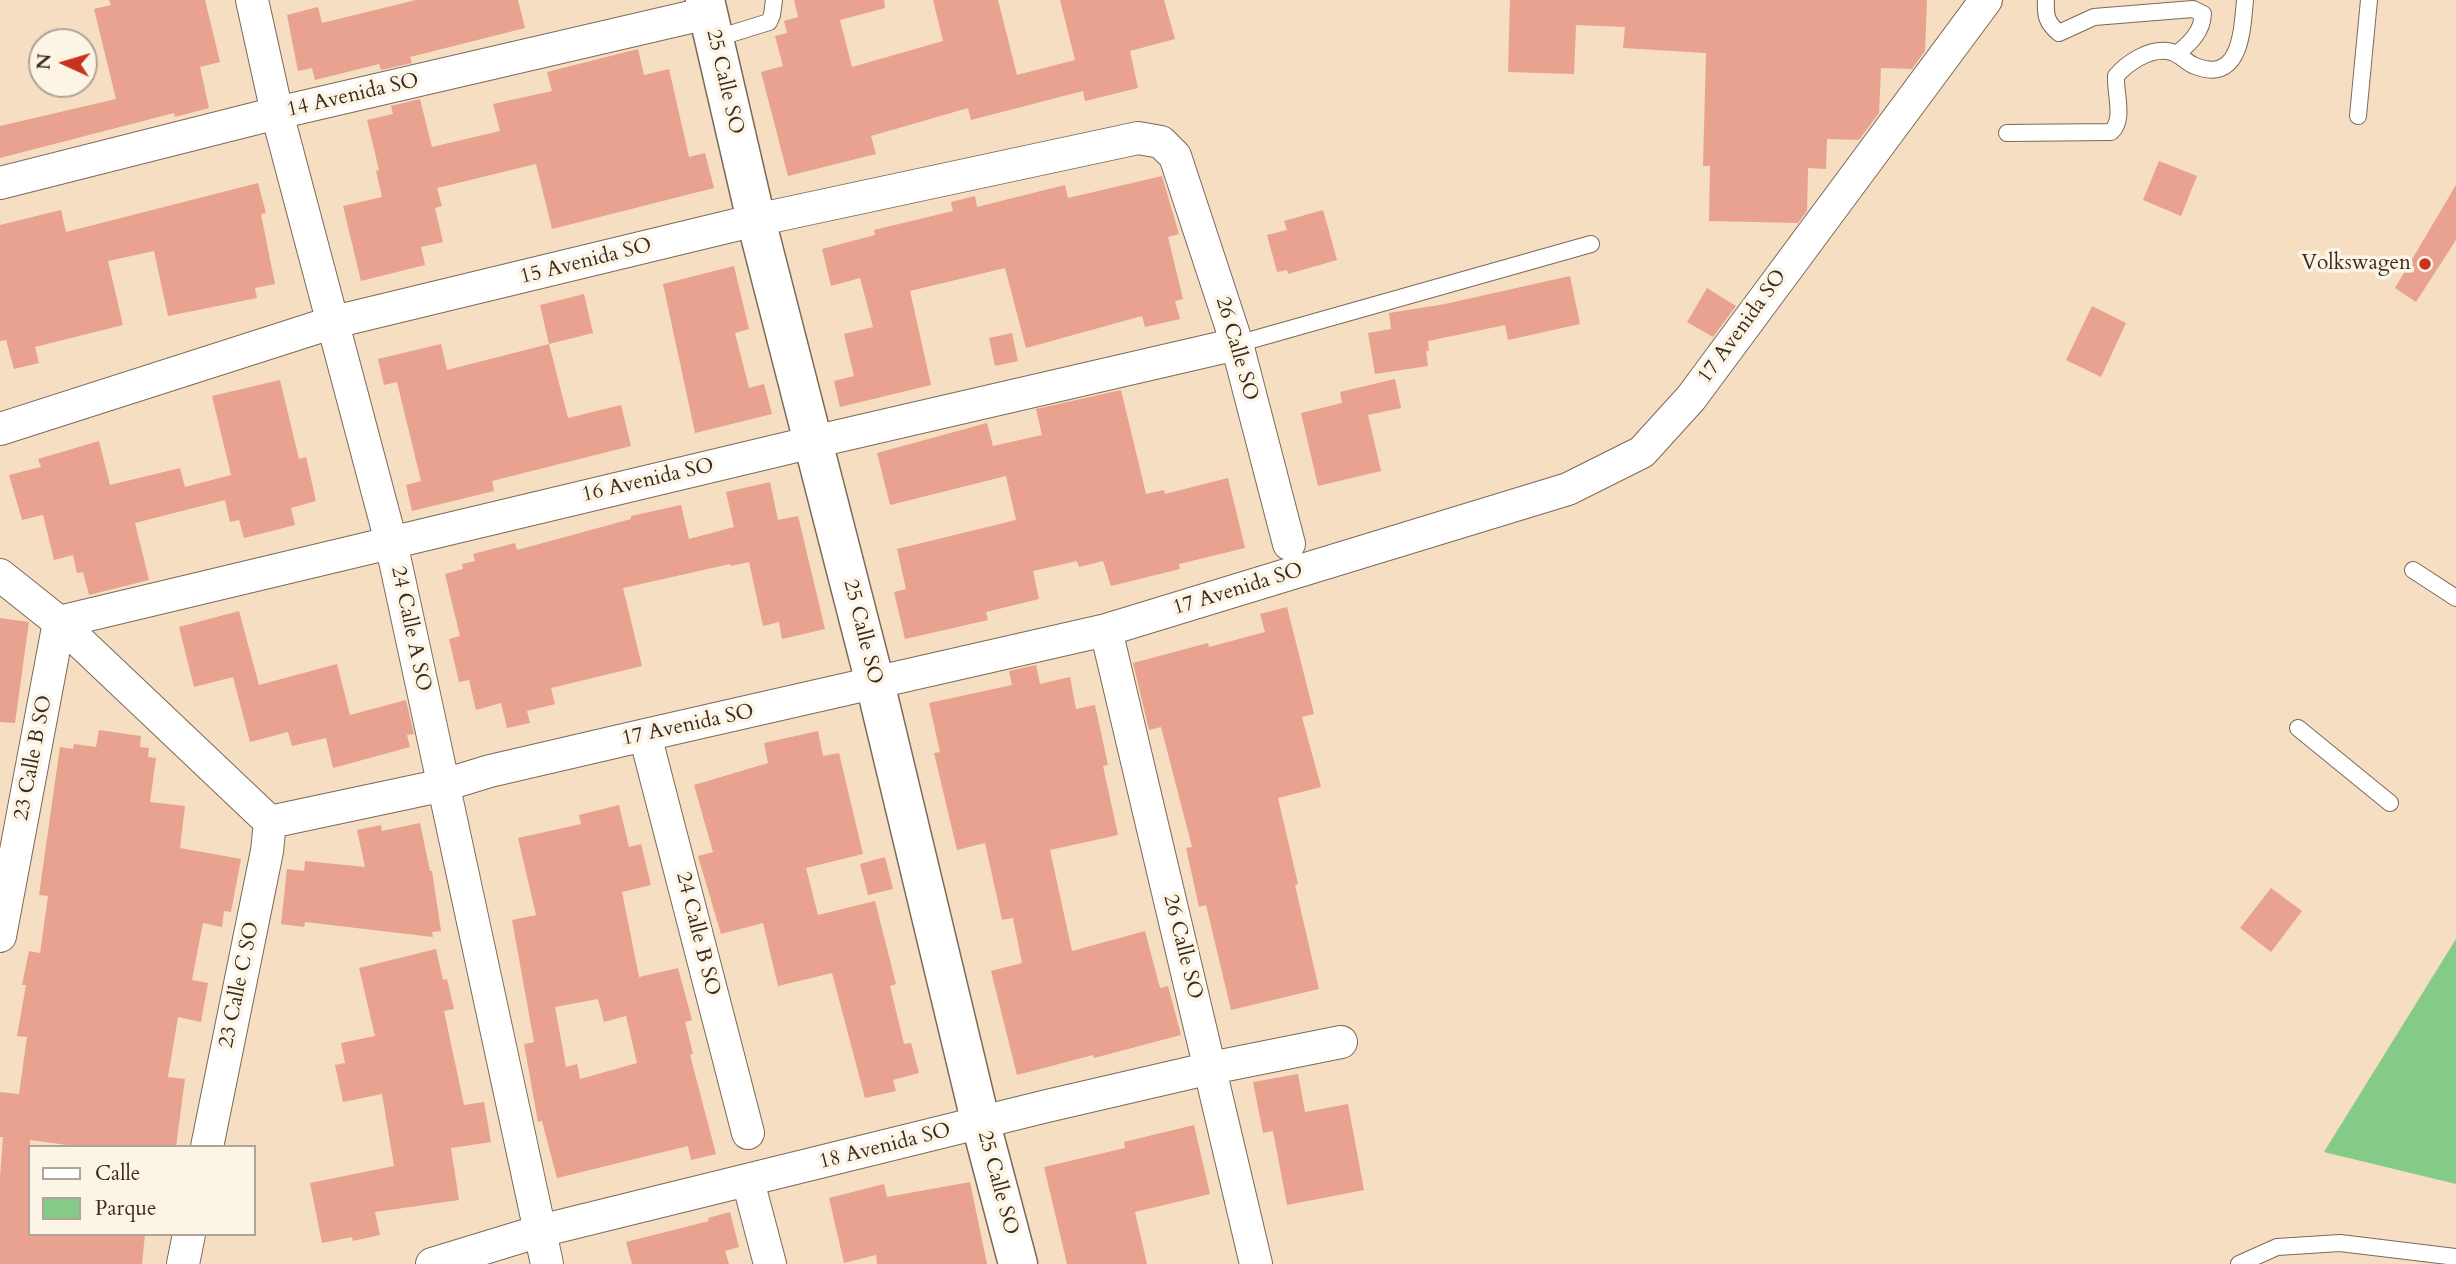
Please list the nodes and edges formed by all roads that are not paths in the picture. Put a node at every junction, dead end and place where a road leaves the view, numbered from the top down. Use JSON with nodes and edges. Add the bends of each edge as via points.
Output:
{"nodes":[{"id":1,"x":252,"y":0,"type":"edge"},
{"id":2,"x":774,"y":0,"type":"edge"},
{"id":3,"x":1986,"y":0,"type":"edge"},
{"id":4,"x":2046,"y":0,"type":"edge"},
{"id":5,"x":2245,"y":0,"type":"edge"},
{"id":6,"x":2369,"y":0,"type":"edge"},
{"id":7,"x":709,"y":17,"type":"edge"},
{"id":8,"x":2178,"y":54,"type":"junction"},
{"id":9,"x":277,"y":113,"type":"junction"},
{"id":10,"x":2358,"y":116,"type":"dead end"},
{"id":11,"x":2007,"y":133,"type":"dead end"},
{"id":12,"x":1175,"y":156,"type":"joint"},
{"id":13,"x":0,"y":183,"type":"edge"},
{"id":14,"x":757,"y":220,"type":"junction"},
{"id":15,"x":1591,"y":244,"type":"dead end"},
{"id":16,"x":334,"y":322,"type":"junction"},
{"id":17,"x":1237,"y":344,"type":"junction"},
{"id":18,"x":0,"y":429,"type":"edge"},
{"id":19,"x":813,"y":442,"type":"junction"},
{"id":20,"x":391,"y":542,"type":"junction"},
{"id":21,"x":1289,"y":544,"type":"dead end"},
{"id":22,"x":2413,"y":570,"type":"dead end"},
{"id":23,"x":0,"y":575,"type":"edge"},
{"id":24,"x":2456,"y":598,"type":"edge"},
{"id":25,"x":59,"y":622,"type":"junction"},
{"id":26,"x":1105,"y":630,"type":"junction"},
{"id":27,"x":875,"y":684,"type":"junction"},
{"id":28,"x":2298,"y":728,"type":"dead end"},
{"id":29,"x":645,"y":735,"type":"junction"},
{"id":30,"x":444,"y":785,"type":"junction"},
{"id":31,"x":2390,"y":803,"type":"dead end"},
{"id":32,"x":270,"y":822,"type":"junction"},
{"id":33,"x":0,"y":936,"type":"edge"},
{"id":34,"x":1341,"y":1042,"type":"dead end"},
{"id":35,"x":1210,"y":1068,"type":"junction"},
{"id":36,"x":981,"y":1124,"type":"junction"},
{"id":37,"x":748,"y":1133,"type":"dead end"},
{"id":38,"x":207,"y":1145,"type":"edge"},
{"id":39,"x":748,"y":1181,"type":"junction"},
{"id":40,"x":540,"y":1231,"type":"junction"},
{"id":41,"x":189,"y":1236,"type":"edge"},
{"id":42,"x":2387,"y":1256,"type":"edge"},
{"id":43,"x":2456,"y":1257,"type":"edge"},
{"id":44,"x":183,"y":1264,"type":"edge"},
{"id":45,"x":432,"y":1264,"type":"edge"},
{"id":46,"x":547,"y":1264,"type":"edge"},
{"id":47,"x":770,"y":1264,"type":"edge"},
{"id":48,"x":1018,"y":1264,"type":"edge"},
{"id":49,"x":1256,"y":1264,"type":"edge"},
{"id":50,"x":2239,"y":1264,"type":"edge"}],
"edges":[{"from":1,"to":9,"type":"street","name":"24 Calle A SO"},
{"from":2,"to":7,"type":"lane","via":[[769,22]]},
{"from":3,"to":26,"type":"street","name":"17 Avenida SO","via":[[1691,398],[1642,452],[1568,489]]},
{"from":4,"to":8,"type":"lane","via":[[2049,25],[2059,33],[2094,17],[2193,9],[2203,14],[2203,22]]},
{"from":5,"to":8,"type":"lane","via":[[2235,53],[2225,68],[2194,66]]},
{"from":6,"to":10,"type":"lane"},
{"from":7,"to":9,"type":"street","name":"14 Avenida SO"},
{"from":7,"to":14,"type":"street","name":"25 Calle SO"},
{"from":8,"to":11,"type":"lane","via":[[2153,51],[2124,66],[2116,76],[2119,119],[2111,132]]},
{"from":9,"to":13,"type":"street","name":"14 Avenida SO"},
{"from":9,"to":16,"type":"street","name":"24 Calle A SO"},
{"from":12,"to":14,"type":"street","name":"15 Avenida SO","via":[[1161,142],[1138,138]]},
{"from":12,"to":17,"type":"street","name":"26 Calle SO"},
{"from":14,"to":16,"type":"street","name":"15 Avenida SO"},
{"from":14,"to":19,"type":"street","name":"25 Calle SO"},
{"from":15,"to":17,"type":"lane"},
{"from":16,"to":18,"type":"street","name":"15 Avenida SO"},
{"from":16,"to":20,"type":"street","name":"24 Calle A SO"},
{"from":17,"to":19,"type":"street","name":"16 Avenida SO"},
{"from":17,"to":21,"type":"street","name":"26 Calle SO"},
{"from":19,"to":20,"type":"street","name":"16 Avenida SO"},
{"from":19,"to":27,"type":"street","name":"25 Calle SO"},
{"from":20,"to":25,"type":"street","name":"16 Avenida SO"},
{"from":20,"to":30,"type":"street","name":"24 Calle A SO"},
{"from":22,"to":24,"type":"lane"},
{"from":23,"to":25,"type":"street"},
{"from":25,"to":32,"type":"street"},
{"from":25,"to":33,"type":"street","name":"23 Calle B SO"},
{"from":26,"to":27,"type":"street","name":"17 Avenida SO"},
{"from":26,"to":35,"type":"street","name":"26 Calle SO"},
{"from":27,"to":29,"type":"street","name":"17 Avenida SO"},
{"from":27,"to":36,"type":"street","name":"25 Calle SO"},
{"from":28,"to":31,"type":"lane"},
{"from":29,"to":30,"type":"street","name":"17 Avenida SO"},
{"from":29,"to":37,"type":"street","name":"24 Calle B SO"},
{"from":30,"to":32,"type":"street","name":"17 Avenida SO"},
{"from":30,"to":40,"type":"street","name":"24 Calle A SO"},
{"from":32,"to":38,"type":"street","name":"23 Calle C SO"},
{"from":34,"to":35,"type":"street","name":"18 Avenida SO"},
{"from":35,"to":36,"type":"street","name":"18 Avenida SO"},
{"from":35,"to":49,"type":"street","name":"26 Calle SO"},
{"from":36,"to":39,"type":"street","name":"18 Avenida SO"},
{"from":36,"to":48,"type":"street","name":"25 Calle SO"},
{"from":39,"to":40,"type":"street","name":"18 Avenida SO"},
{"from":39,"to":47,"type":"street"},
{"from":40,"to":45,"type":"street","name":"18 Avenida SO"},
{"from":40,"to":46,"type":"street","name":"24 Calle A SO"},
{"from":41,"to":44,"type":"street"},
{"from":42,"to":43,"type":"lane"},
{"from":42,"to":50,"type":"lane","via":[[2340,1243],[2277,1247]]}]}
